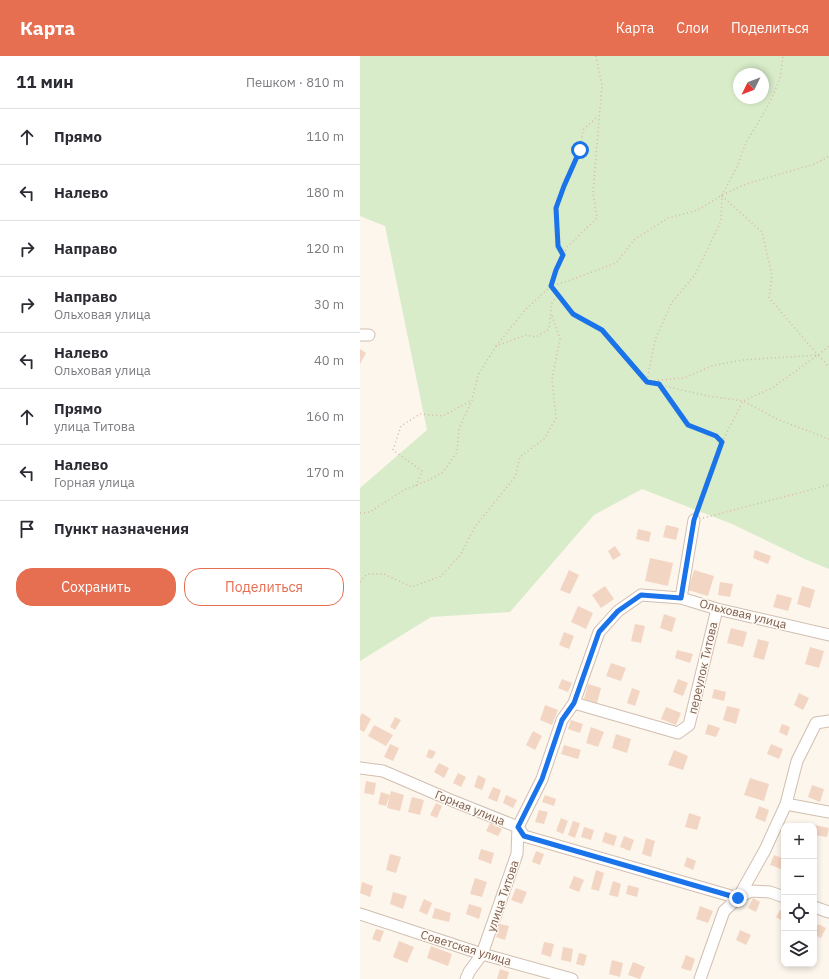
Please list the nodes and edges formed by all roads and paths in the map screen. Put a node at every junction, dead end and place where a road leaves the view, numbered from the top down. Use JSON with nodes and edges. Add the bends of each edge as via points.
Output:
{"nodes":[{"id":1,"x":596,"y":56,"type":"edge"},
{"id":2,"x":783,"y":56,"type":"edge"},
{"id":3,"x":599,"y":116,"type":"junction"},
{"id":4,"x":829,"y":156,"type":"edge"},
{"id":5,"x":722,"y":195,"type":"junction"},
{"id":6,"x":563,"y":255,"type":"junction"},
{"id":7,"x":551,"y":286,"type":"junction"},
{"id":8,"x":558,"y":296,"type":"junction"},
{"id":9,"x":551,"y":313,"type":"junction"},
{"id":10,"x":496,"y":346,"type":"junction"},
{"id":11,"x":829,"y":346,"type":"edge"},
{"id":12,"x":818,"y":356,"type":"junction"},
{"id":13,"x":829,"y":367,"type":"edge"},
{"id":14,"x":647,"y":382,"type":"junction"},
{"id":15,"x":659,"y":384,"type":"junction"},
{"id":16,"x":472,"y":400,"type":"junction"},
{"id":17,"x":743,"y":401,"type":"junction"},
{"id":18,"x":829,"y":439,"type":"edge"},
{"id":19,"x":722,"y":442,"type":"junction"},
{"id":20,"x":829,"y":485,"type":"edge"},
{"id":21,"x":416,"y":486,"type":"junction"},
{"id":22,"x":360,"y":513,"type":"edge"},
{"id":23,"x":694,"y":520,"type":"junction"},
{"id":24,"x":360,"y":582,"type":"edge"},
{"id":25,"x":681,"y":598,"type":"junction"},
{"id":26,"x":717,"y":609,"type":"junction"},
{"id":27,"x":599,"y":632,"type":"joint"},
{"id":28,"x":829,"y":635,"type":"edge"},
{"id":29,"x":574,"y":703,"type":"junction"},
{"id":30,"x":829,"y":721,"type":"edge"},
{"id":31,"x":360,"y":768,"type":"edge"},
{"id":32,"x":786,"y":804,"type":"junction"},
{"id":33,"x":829,"y":812,"type":"edge"},
{"id":34,"x":518,"y":827,"type":"junction"},
{"id":35,"x":781,"y":896,"type":"edge"},
{"id":36,"x":738,"y":898,"type":"junction"},
{"id":37,"x":817,"y":908,"type":"edge"},
{"id":38,"x":829,"y":912,"type":"edge"},
{"id":39,"x":360,"y":914,"type":"edge"},
{"id":40,"x":482,"y":954,"type":"junction"},
{"id":41,"x":466,"y":979,"type":"edge"},
{"id":42,"x":572,"y":979,"type":"edge"},
{"id":43,"x":700,"y":979,"type":"edge"}],
"edges":[{"from":1,"to":3,"type":"path","via":[[602,85]]},
{"from":2,"to":5,"type":"path","via":[[780,79],[770,102],[746,143]]},
{"from":3,"to":6,"type":"path","via":[[583,130],[580,150],[556,208],[558,246]]},
{"from":3,"to":6,"type":"path","via":[[593,193],[597,218]]},
{"from":4,"to":5,"type":"path","via":[[816,164],[746,184]]},
{"from":5,"to":7,"type":"path","via":[[698,210],[668,218],[635,239],[616,263]]},
{"from":5,"to":12,"type":"path","via":[[762,232],[772,276],[770,298]]},
{"from":5,"to":14,"type":"path","via":[[721,221],[695,275],[672,302],[655,340]]},
{"from":6,"to":7,"type":"path"},
{"from":7,"to":8,"type":"path"},
{"from":7,"to":10,"type":"path","via":[[526,309]]},
{"from":8,"to":9,"type":"path","via":[[552,302]]},
{"from":8,"to":14,"type":"path","via":[[573,314],[602,330]]},
{"from":9,"to":10,"type":"path","via":[[550,329],[536,337],[526,335]]},
{"from":9,"to":24,"type":"path","via":[[560,339],[552,379],[556,418],[545,438],[520,457],[515,477],[474,528],[461,554],[441,576],[412,588],[384,574],[367,574]]},
{"from":10,"to":16,"type":"path","via":[[478,375]]},
{"from":11,"to":12,"type":"path"},
{"from":12,"to":13,"type":"path"},
{"from":12,"to":14,"type":"path","via":[[742,360],[712,366],[684,378]]},
{"from":12,"to":17,"type":"path","via":[[772,388]]},
{"from":14,"to":15,"type":"path"},
{"from":15,"to":17,"type":"path","via":[[708,396]]},
{"from":15,"to":19,"type":"path","via":[[688,425],[716,436]]},
{"from":16,"to":21,"type":"path","via":[[459,429],[457,452],[443,472]]},
{"from":16,"to":21,"type":"path","via":[[443,416],[420,414],[401,426],[393,450],[422,471]]},
{"from":17,"to":18,"type":"path","via":[[779,420]]},
{"from":17,"to":19,"type":"path"},
{"from":19,"to":23,"type":"path"},
{"from":20,"to":23,"type":"path"},
{"from":21,"to":22,"type":"path","via":[[404,490],[370,512]]},
{"from":23,"to":25,"type":"street"},
{"from":25,"to":26,"type":"street","name":"Ольховая улица"},
{"from":25,"to":27,"type":"street","name":"Ольховая улица","via":[[641,595],[618,611]]},
{"from":26,"to":28,"type":"street","name":"Ольховая улица"},
{"from":26,"to":29,"type":"street","name":"переулок Титова","via":[[689,725],[678,733]]},
{"from":27,"to":29,"type":"street","name":"улица Титова"},
{"from":29,"to":34,"type":"street","name":"улица Титова","via":[[562,720],[542,779]]},
{"from":30,"to":32,"type":"street","via":[[816,723],[797,761]]},
{"from":31,"to":34,"type":"street","name":"Горная улица","via":[[383,771]]},
{"from":32,"to":33,"type":"street"},
{"from":32,"to":36,"type":"street","via":[[765,850]]},
{"from":34,"to":36,"type":"street","name":"Горная улица","via":[[524,836]]},
{"from":34,"to":40,"type":"street","name":"улица Титова","via":[[517,854]]},
{"from":35,"to":36,"type":"street","via":[[770,892],[751,891]]},
{"from":36,"to":43,"type":"street","via":[[724,911]]},
{"from":37,"to":38,"type":"street"},
{"from":39,"to":40,"type":"street","name":"Советская улица"},
{"from":40,"to":41,"type":"street","name":"улица Титова"},
{"from":40,"to":42,"type":"street","name":"Советская улица"}]}
